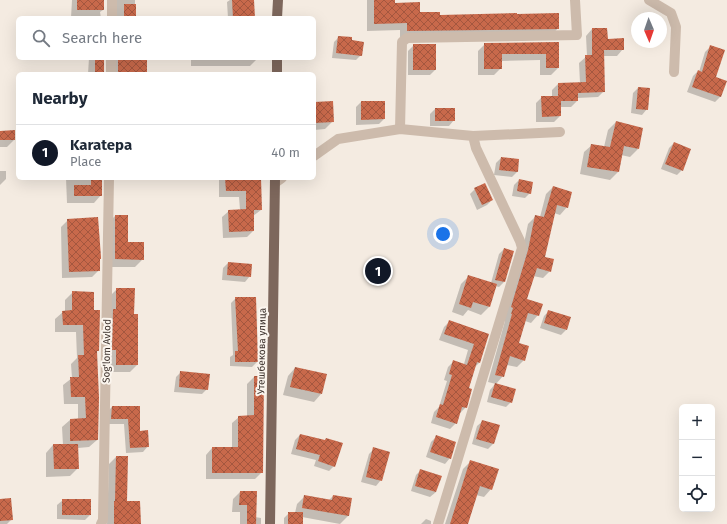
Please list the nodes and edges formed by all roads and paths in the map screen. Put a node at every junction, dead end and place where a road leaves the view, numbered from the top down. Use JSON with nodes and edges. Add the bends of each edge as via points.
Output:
{"nodes":[{"id":1,"x":112,"y":0,"type":"edge"},
{"id":2,"x":278,"y":0,"type":"edge"},
{"id":3,"x":575,"y":0,"type":"edge"},
{"id":4,"x":649,"y":0,"type":"edge"},
{"id":5,"x":112,"y":16,"type":"edge"},
{"id":6,"x":277,"y":16,"type":"edge"},
{"id":7,"x":111,"y":60,"type":"edge"},
{"id":8,"x":277,"y":60,"type":"edge"},
{"id":9,"x":111,"y":72,"type":"edge"},
{"id":10,"x":277,"y":72,"type":"edge"},
{"id":11,"x":674,"y":72,"type":"dead end"},
{"id":12,"x":400,"y":129,"type":"junction"},
{"id":13,"x":560,"y":132,"type":"dead end"},
{"id":14,"x":473,"y":136,"type":"junction"},
{"id":15,"x":316,"y":155,"type":"edge"},
{"id":16,"x":109,"y":180,"type":"edge"},
{"id":17,"x":277,"y":180,"type":"edge"},
{"id":18,"x":102,"y":524,"type":"edge"},
{"id":19,"x":270,"y":524,"type":"edge"},
{"id":20,"x":438,"y":524,"type":"edge"}],
"edges":[{"from":1,"to":5,"type":"street"},
{"from":2,"to":6,"type":"main road"},
{"from":3,"to":12,"type":"street","via":[[577,36],[407,38],[402,42]]},
{"from":4,"to":11,"type":"street","via":[[671,12],[676,27]]},
{"from":7,"to":9,"type":"street"},
{"from":8,"to":10,"type":"main road"},
{"from":12,"to":14,"type":"street"},
{"from":12,"to":15,"type":"street","via":[[338,139]]},
{"from":13,"to":14,"type":"street"},
{"from":14,"to":20,"type":"street","via":[[476,148],[522,248]]},
{"from":16,"to":18,"type":"street","name":"Sog'lom Avlod"},
{"from":17,"to":19,"type":"main road","name":"Утешбекова улица"}]}
